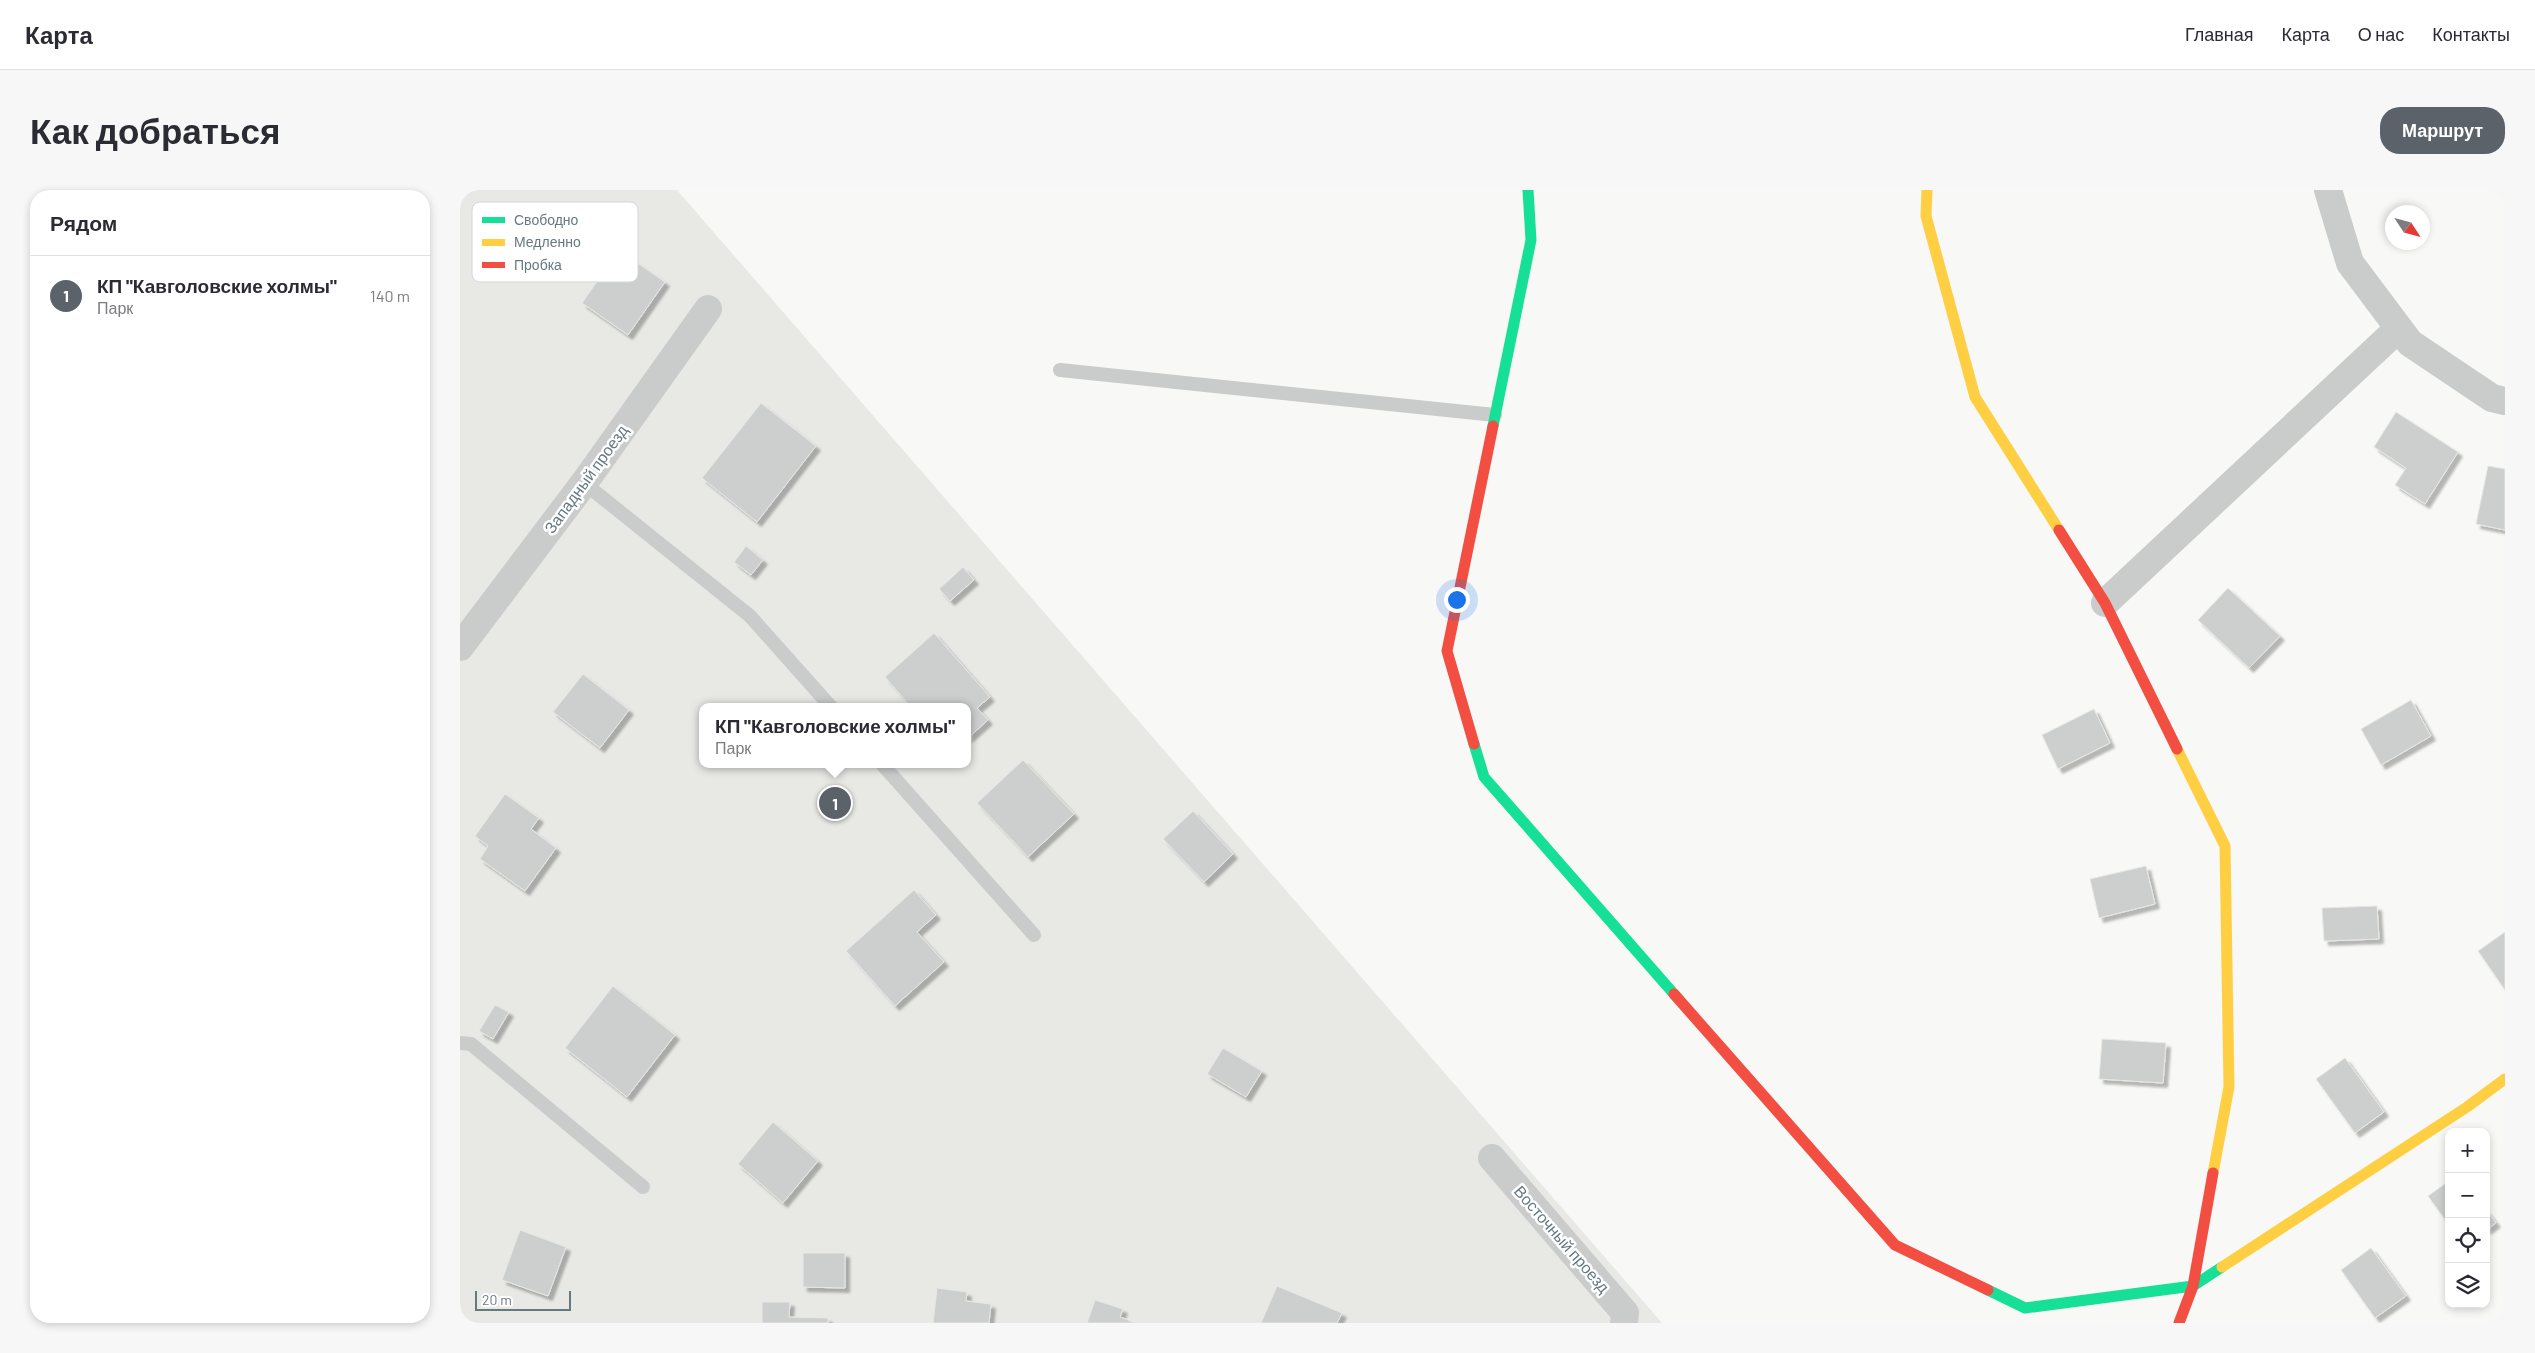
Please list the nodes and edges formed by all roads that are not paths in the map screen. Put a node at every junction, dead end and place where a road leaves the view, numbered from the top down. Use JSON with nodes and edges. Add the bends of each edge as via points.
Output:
{"nodes":[{"id":1,"x":1528,"y":190,"type":"edge"},
{"id":2,"x":1927,"y":190,"type":"edge"},
{"id":3,"x":2328,"y":190,"type":"edge"},
{"id":4,"x":708,"y":309,"type":"dead end"},
{"id":5,"x":2399,"y":328,"type":"junction"},
{"id":6,"x":1060,"y":370,"type":"dead end"},
{"id":7,"x":2505,"y":401,"type":"edge"},
{"id":8,"x":1495,"y":415,"type":"junction"},
{"id":9,"x":584,"y":483,"type":"junction"},
{"id":10,"x":2105,"y":603,"type":"junction"},
{"id":11,"x":460,"y":647,"type":"edge"},
{"id":12,"x":827,"y":703,"type":"edge"},
{"id":13,"x":886,"y":768,"type":"edge"},
{"id":14,"x":1034,"y":935,"type":"dead end"},
{"id":15,"x":460,"y":1043,"type":"edge"},
{"id":16,"x":2505,"y":1079,"type":"edge"},
{"id":17,"x":1492,"y":1158,"type":"dead end"},
{"id":18,"x":643,"y":1187,"type":"dead end"},
{"id":19,"x":2193,"y":1286,"type":"junction"},
{"id":20,"x":1624,"y":1323,"type":"edge"},
{"id":21,"x":2179,"y":1323,"type":"edge"}],
"edges":[{"from":1,"to":8,"type":"street","via":[[1531,240]]},
{"from":2,"to":10,"type":"street","via":[[1926,216],[1975,397]]},
{"from":3,"to":5,"type":"street","via":[[2350,263]]},
{"from":4,"to":9,"type":"street","name":"Западный проезд"},
{"from":5,"to":7,"type":"street","via":[[2410,343],[2492,398]]},
{"from":5,"to":10,"type":"street"},
{"from":6,"to":8,"type":"lane"},
{"from":8,"to":19,"type":"street","via":[[1447,651],[1484,777],[1895,1246],[2025,1308]]},
{"from":9,"to":11,"type":"street","name":"Западный проезд"},
{"from":9,"to":12,"type":"lane","via":[[750,616]]},
{"from":10,"to":19,"type":"street","via":[[2225,846],[2229,1087]]},
{"from":13,"to":14,"type":"lane"},
{"from":15,"to":18,"type":"lane","via":[[471,1044]]},
{"from":16,"to":19,"type":"street"},
{"from":17,"to":20,"type":"street","name":"Восточный проезд","via":[[1625,1312]]},
{"from":19,"to":21,"type":"street"}]}
